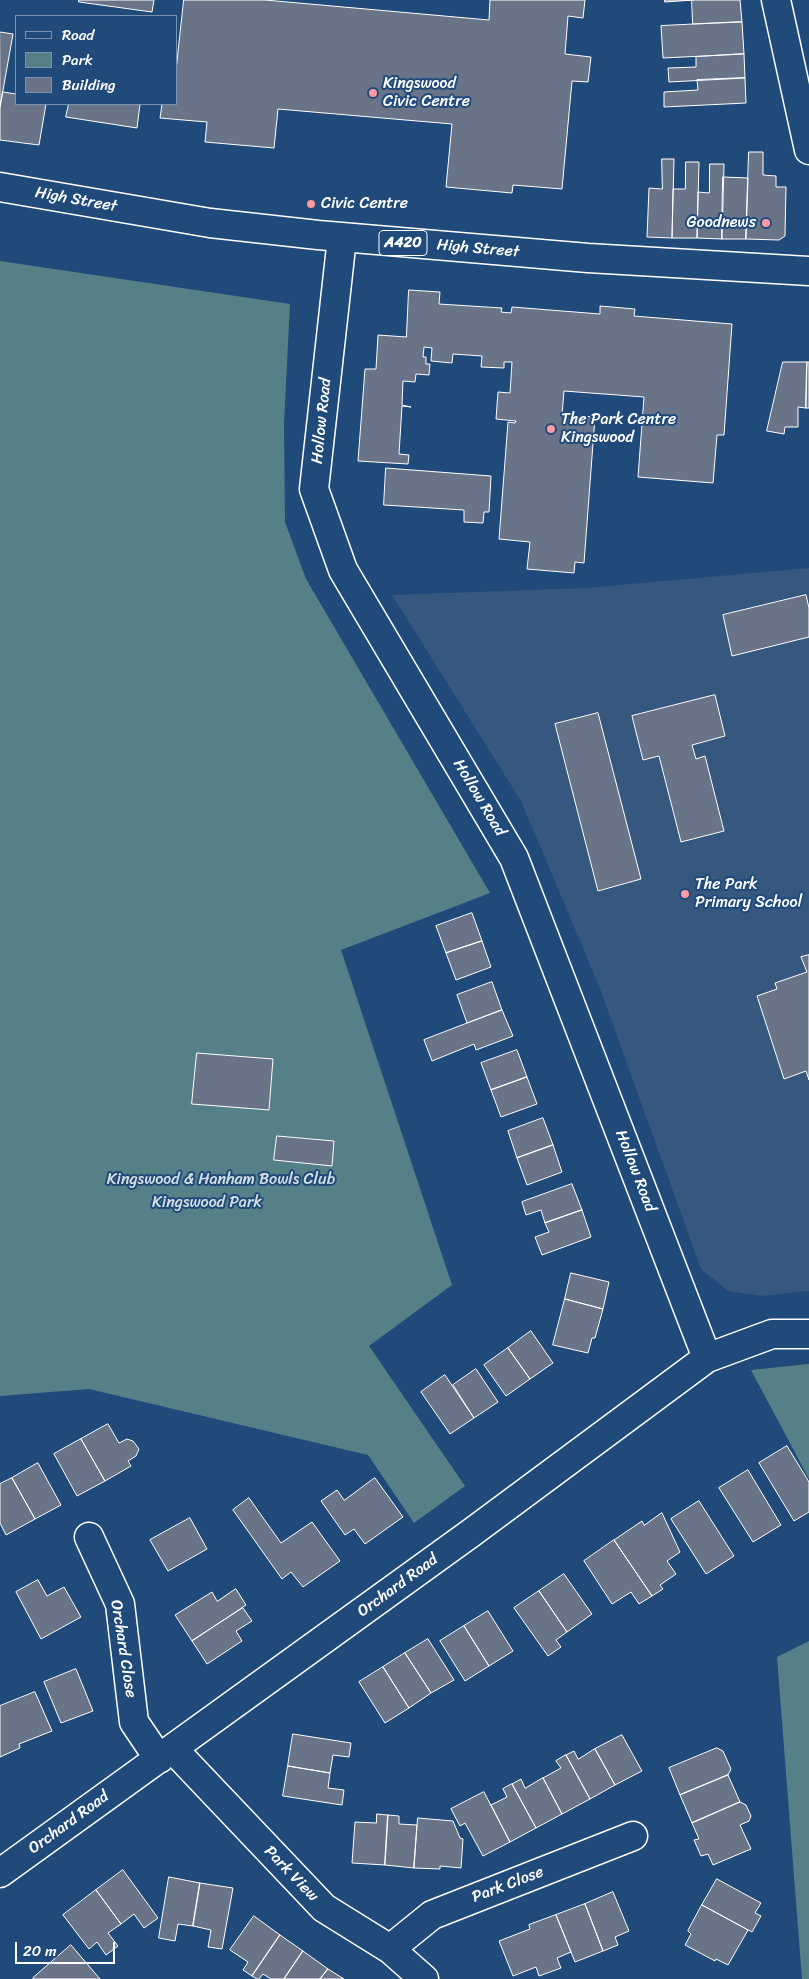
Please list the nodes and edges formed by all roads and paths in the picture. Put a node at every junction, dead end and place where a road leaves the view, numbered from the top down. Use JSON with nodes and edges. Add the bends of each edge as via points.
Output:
{"nodes":[{"id":1,"x":776,"y":0,"type":"edge"},
{"id":2,"x":809,"y":150,"type":"edge"},
{"id":3,"x":0,"y":188,"type":"edge"},
{"id":4,"x":342,"y":238,"type":"junction"},
{"id":5,"x":809,"y":271,"type":"edge"},
{"id":6,"x":809,"y":1334,"type":"edge"},
{"id":7,"x":707,"y":1358,"type":"junction"},
{"id":8,"x":89,"y":1537,"type":"dead end"},
{"id":9,"x":166,"y":1754,"type":"junction"},
{"id":10,"x":634,"y":1836,"type":"dead end"},
{"id":11,"x":0,"y":1873,"type":"edge"},
{"id":12,"x":390,"y":1949,"type":"junction"},
{"id":13,"x":424,"y":1979,"type":"edge"}],
"edges":[{"from":1,"to":2,"type":"street"},
{"from":3,"to":4,"type":"street","name":"High Street","number":"A420","via":[[210,223]]},
{"from":4,"to":5,"type":"street","name":"High Street","number":"A420","via":[[588,258]]},
{"from":4,"to":7,"type":"street","name":"Hollow Road","via":[[314,489],[343,570],[514,858]]},
{"from":6,"to":7,"type":"street","name":"Orchard Road","via":[[772,1334]]},
{"from":7,"to":9,"type":"street","name":"Orchard Road"},
{"from":8,"to":9,"type":"street","name":"Orchard Close","via":[[120,1604],[134,1722]]},
{"from":9,"to":11,"type":"street","name":"Orchard Road"},
{"from":9,"to":12,"type":"street","name":"Park View","via":[[324,1908]]},
{"from":10,"to":12,"type":"street","name":"Park Close","via":[[432,1915]]},
{"from":12,"to":13,"type":"street","name":"Park View"}]}
